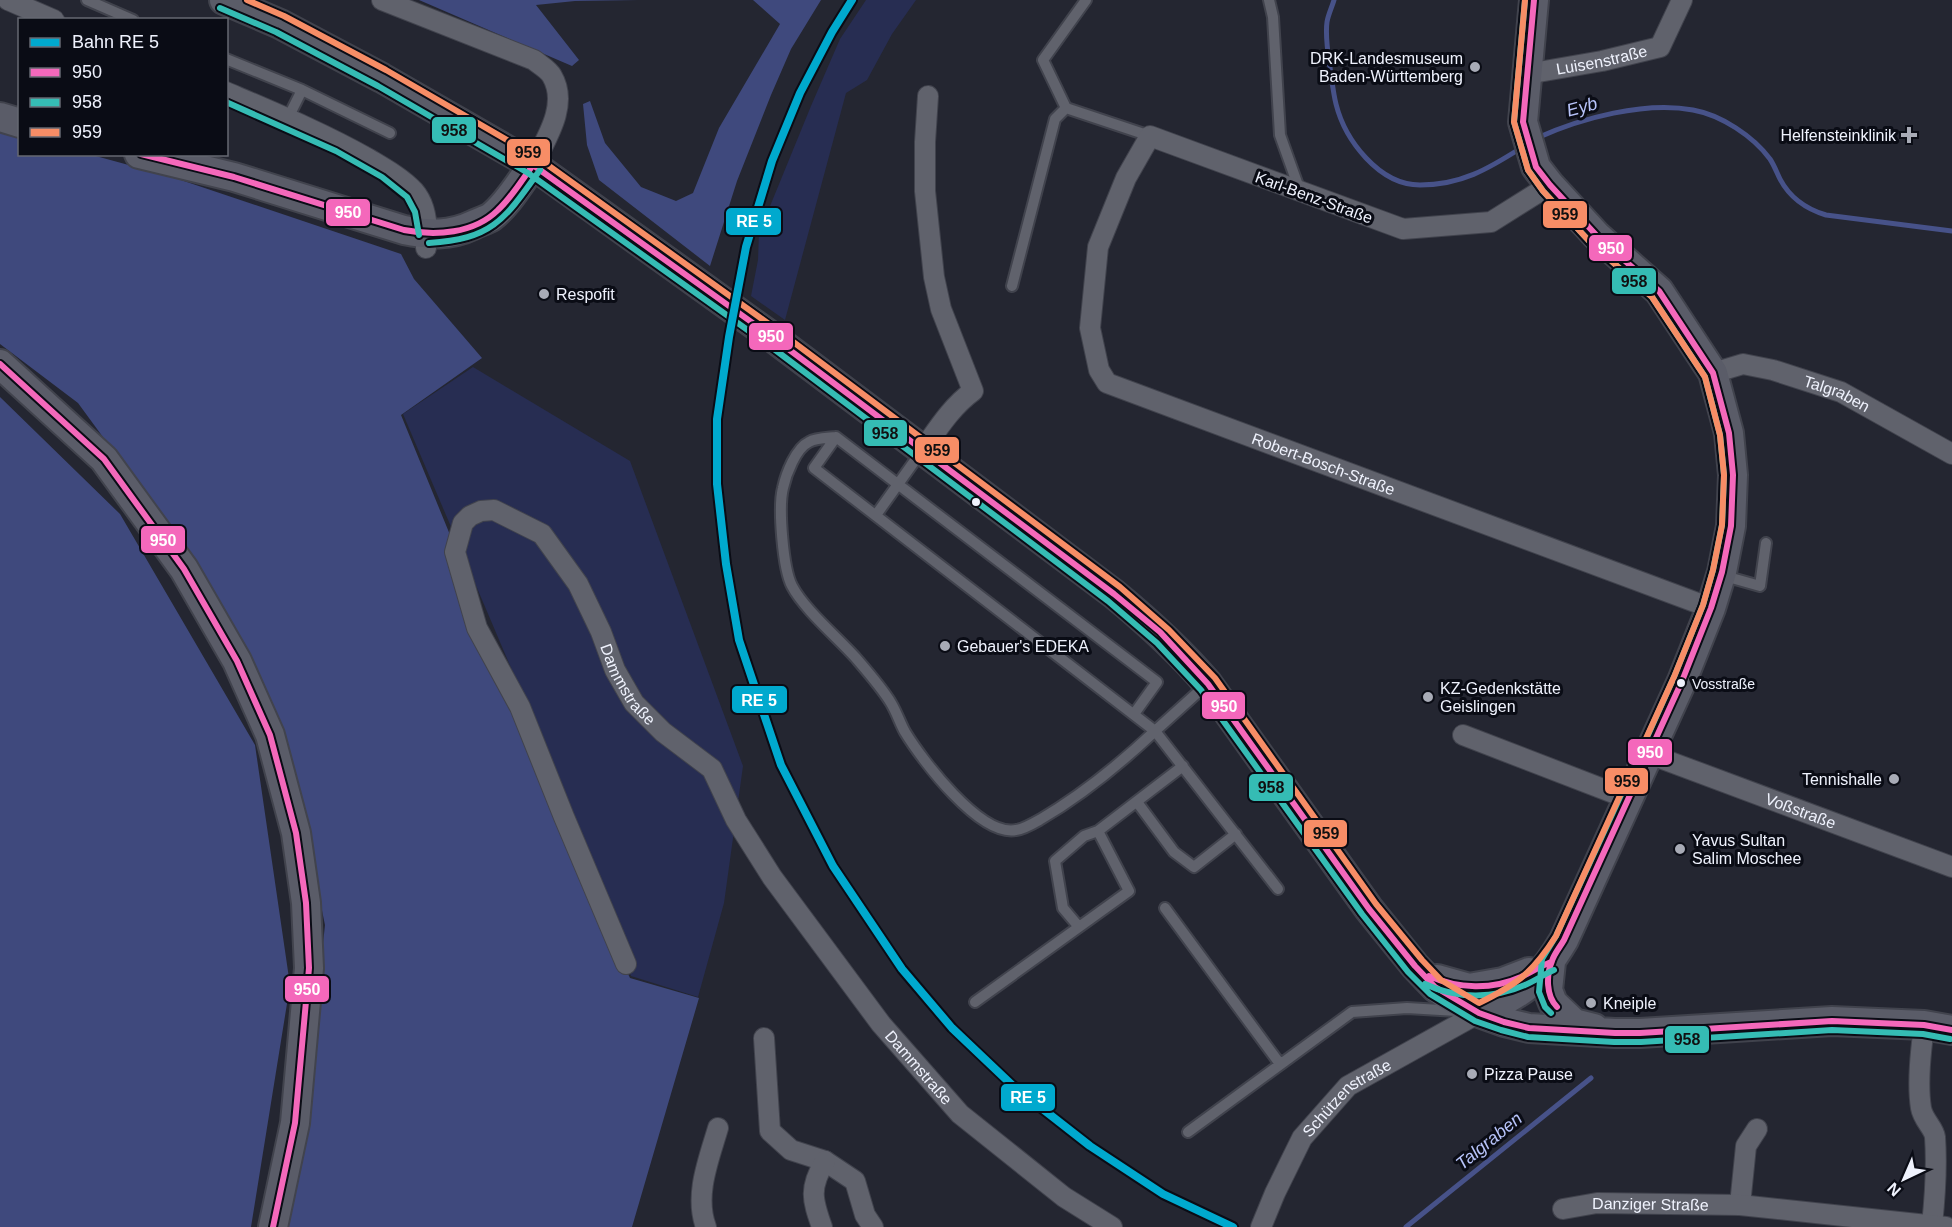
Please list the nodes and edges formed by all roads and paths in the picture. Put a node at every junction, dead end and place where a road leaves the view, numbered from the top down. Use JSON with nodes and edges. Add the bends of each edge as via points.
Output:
{"nodes":[{"id":1,"x":8,"y":0,"type":"edge"},
{"id":2,"x":87,"y":0,"type":"edge"},
{"id":3,"x":224,"y":0,"type":"edge"},
{"id":4,"x":382,"y":0,"type":"edge"},
{"id":5,"x":1086,"y":0,"type":"edge"},
{"id":6,"x":1269,"y":0,"type":"edge"},
{"id":7,"x":1534,"y":0,"type":"edge"},
{"id":8,"x":1682,"y":0,"type":"edge"},
{"id":9,"x":49,"y":18,"type":"edge"},
{"id":10,"x":128,"y":18,"type":"edge"},
{"id":11,"x":228,"y":60,"type":"edge"},
{"id":12,"x":1527,"y":74,"type":"junction"},
{"id":13,"x":302,"y":90,"type":"junction"},
{"id":14,"x":228,"y":93,"type":"edge"},
{"id":15,"x":928,"y":96,"type":"dead end"},
{"id":16,"x":1066,"y":108,"type":"junction"},
{"id":17,"x":0,"y":117,"type":"edge"},
{"id":18,"x":288,"y":118,"type":"junction"},
{"id":19,"x":18,"y":122,"type":"edge"},
{"id":20,"x":390,"y":133,"type":"dead end"},
{"id":21,"x":1150,"y":136,"type":"junction"},
{"id":22,"x":147,"y":156,"type":"edge"},
{"id":23,"x":533,"y":165,"type":"junction"},
{"id":24,"x":1543,"y":176,"type":"junction"},
{"id":25,"x":1301,"y":192,"type":"junction"},
{"id":26,"x":427,"y":241,"type":"junction"},
{"id":27,"x":1012,"y":286,"type":"dead end"},
{"id":28,"x":0,"y":364,"type":"edge"},
{"id":29,"x":1713,"y":373,"type":"junction"},
{"id":30,"x":836,"y":436,"type":"junction"},
{"id":31,"x":922,"y":451,"type":"junction"},
{"id":32,"x":1952,"y":454,"type":"edge"},
{"id":33,"x":898,"y":483,"type":"junction"},
{"id":34,"x":876,"y":515,"type":"junction"},
{"id":35,"x":1766,"y":543,"type":"dead end"},
{"id":36,"x":1721,"y":575,"type":"junction"},
{"id":37,"x":1711,"y":609,"type":"junction"},
{"id":38,"x":1208,"y":684,"type":"junction"},
{"id":39,"x":1134,"y":714,"type":"junction"},
{"id":40,"x":1155,"y":731,"type":"junction"},
{"id":41,"x":1462,"y":735,"type":"dead end"},
{"id":42,"x":1649,"y":754,"type":"junction"},
{"id":43,"x":1183,"y":766,"type":"junction"},
{"id":44,"x":1629,"y":799,"type":"junction"},
{"id":45,"x":1137,"y":802,"type":"junction"},
{"id":46,"x":1098,"y":831,"type":"junction"},
{"id":47,"x":1236,"y":834,"type":"junction"},
{"id":48,"x":1952,"y":867,"type":"edge"},
{"id":49,"x":1278,"y":888,"type":"dead end"},
{"id":50,"x":1165,"y":908,"type":"dead end"},
{"id":51,"x":1079,"y":927,"type":"junction"},
{"id":52,"x":1551,"y":962,"type":"junction"},
{"id":53,"x":626,"y":964,"type":"dead end"},
{"id":54,"x":1424,"y":972,"type":"junction"},
{"id":55,"x":975,"y":1002,"type":"dead end"},
{"id":56,"x":1479,"y":1013,"type":"junction"},
{"id":57,"x":1924,"y":1025,"type":"junction"},
{"id":58,"x":1952,"y":1030,"type":"edge"},
{"id":59,"x":1615,"y":1033,"type":"junction"},
{"id":60,"x":764,"y":1038,"type":"dead end"},
{"id":61,"x":1280,"y":1064,"type":"junction"},
{"id":62,"x":718,"y":1128,"type":"dead end"},
{"id":63,"x":1757,"y":1129,"type":"dead end"},
{"id":64,"x":1188,"y":1132,"type":"dead end"},
{"id":65,"x":1943,"y":1132,"type":"edge"},
{"id":66,"x":825,"y":1161,"type":"junction"},
{"id":67,"x":1740,"y":1205,"type":"junction"},
{"id":68,"x":1563,"y":1209,"type":"dead end"},
{"id":69,"x":1939,"y":1226,"type":"edge"},
{"id":70,"x":273,"y":1227,"type":"edge"},
{"id":71,"x":706,"y":1227,"type":"edge"},
{"id":72,"x":822,"y":1227,"type":"edge"},
{"id":73,"x":873,"y":1227,"type":"edge"},
{"id":74,"x":1112,"y":1227,"type":"edge"},
{"id":75,"x":1261,"y":1227,"type":"edge"}],
"edges":[{"from":1,"to":9,"type":"street"},
{"from":2,"to":10,"type":"lane"},
{"from":3,"to":23,"type":"street","via":[[280,24],[382,78]]},
{"from":4,"to":23,"type":"street","via":[[534,60],[552,74],[559,96],[556,114]]},
{"from":5,"to":16,"type":"lane","via":[[1043,60]]},
{"from":6,"to":25,"type":"lane","via":[[1280,135]]},
{"from":7,"to":12,"type":"street"},
{"from":8,"to":12,"type":"street","name":"Luisenstraße","via":[[1660,47]]},
{"from":11,"to":13,"type":"lane"},
{"from":12,"to":24,"type":"street","via":[[1523,122]]},
{"from":13,"to":18,"type":"lane"},
{"from":13,"to":20,"type":"lane"},
{"from":14,"to":18,"type":"street"},
{"from":15,"to":31,"type":"street","via":[[925,191],[934,277],[941,309],[973,391],[954,408]]},
{"from":16,"to":21,"type":"lane"},
{"from":16,"to":27,"type":"lane","via":[[1055,119]]},
{"from":17,"to":19,"type":"street"},
{"from":18,"to":26,"type":"street","via":[[387,170],[414,191],[424,209]]},
{"from":21,"to":25,"type":"street","name":"Karl-Benz-Straße"},
{"from":21,"to":37,"type":"street","name":"Robert-Bosch-Straße","via":[[1126,178],[1098,247],[1090,328],[1099,370],[1107,383]]},
{"from":22,"to":26,"type":"street","via":[[234,177],[404,230]]},
{"from":23,"to":26,"type":"street","via":[[490,217]]},
{"from":23,"to":31,"type":"street"},
{"from":24,"to":25,"type":"street","name":"Karl-Benz-Straße","via":[[1491,222],[1403,229]]},
{"from":24,"to":29,"type":"street","via":[[1597,236],[1659,291]]},
{"from":28,"to":70,"type":"street","via":[[104,459],[184,569],[237,661],[270,735],[296,833],[306,903],[309,968],[295,1123]]},
{"from":29,"to":32,"type":"street","name":"Talgraben","via":[[1743,364],[1841,392]]},
{"from":29,"to":36,"type":"street","via":[[1729,433],[1732,476],[1731,526]]},
{"from":30,"to":33,"type":"lane"},
{"from":30,"to":34,"type":"lane","via":[[814,468]]},
{"from":30,"to":40,"type":"lane","via":[[808,442],[791,461],[782,489],[784,553],[791,584],[890,701],[925,760],[960,801],[999,830],[1016,830],[1074,798]]},
{"from":31,"to":33,"type":"lane"},
{"from":31,"to":38,"type":"street","via":[[1114,594],[1160,632]]},
{"from":33,"to":34,"type":"lane"},
{"from":33,"to":39,"type":"lane","via":[[1157,682]]},
{"from":34,"to":39,"type":"lane"},
{"from":35,"to":36,"type":"lane","via":[[1760,586]]},
{"from":36,"to":37,"type":"street"},
{"from":37,"to":42,"type":"street"},
{"from":38,"to":40,"type":"lane"},
{"from":38,"to":54,"type":"street","via":[[1369,909]]},
{"from":39,"to":40,"type":"lane"},
{"from":40,"to":43,"type":"lane"},
{"from":41,"to":44,"type":"street"},
{"from":42,"to":44,"type":"street"},
{"from":42,"to":48,"type":"street","name":"Voßstraße"},
{"from":43,"to":45,"type":"lane"},
{"from":43,"to":47,"type":"lane"},
{"from":44,"to":52,"type":"street"},
{"from":45,"to":46,"type":"lane"},
{"from":45,"to":47,"type":"lane","via":[[1174,852],[1194,867]]},
{"from":46,"to":51,"type":"lane","via":[[1084,836],[1055,861],[1063,908]]},
{"from":46,"to":51,"type":"lane","via":[[1129,891]]},
{"from":47,"to":49,"type":"lane"},
{"from":50,"to":61,"type":"lane"},
{"from":51,"to":55,"type":"lane"},
{"from":52,"to":54,"type":"street","via":[[1512,980],[1468,988]]},
{"from":52,"to":56,"type":"street","via":[[1528,987]]},
{"from":52,"to":59,"type":"street","via":[[1548,990],[1553,1004],[1574,1023]]},
{"from":53,"to":74,"type":"street","name":"Dammstraße","via":[[520,707],[477,628],[455,552],[463,524],[481,511],[494,510],[542,534],[578,584],[615,670],[634,703],[663,732],[712,770],[736,820],[772,877],[881,1024],[960,1114],[1064,1197]]},
{"from":54,"to":56,"type":"street","via":[[1435,987]]},
{"from":56,"to":59,"type":"street","via":[[1529,1028]]},
{"from":56,"to":61,"type":"lane","via":[[1407,1008],[1353,1012]]},
{"from":56,"to":75,"type":"street","name":"Schützenstraße","via":[[1348,1086],[1302,1138]]},
{"from":57,"to":58,"type":"street"},
{"from":57,"to":59,"type":"street","via":[[1832,1021]]},
{"from":57,"to":65,"type":"street","name":"Danziger Straße","via":[[1921,1107],[1924,1119]]},
{"from":60,"to":66,"type":"street","via":[[770,1131],[791,1150]]},
{"from":61,"to":64,"type":"lane"},
{"from":62,"to":71,"type":"street","via":[[703,1182]]},
{"from":63,"to":67,"type":"street","via":[[1746,1146]]},
{"from":65,"to":69,"type":"street","name":"Danziger Straße","via":[[1934,1203]]},
{"from":66,"to":72,"type":"street","via":[[816,1176],[813,1203]]},
{"from":66,"to":73,"type":"street","via":[[855,1181],[865,1215]]},
{"from":67,"to":68,"type":"street","name":"Danziger Straße","via":[[1597,1203]]},
{"from":67,"to":69,"type":"street","name":"Danziger Straße"}]}
